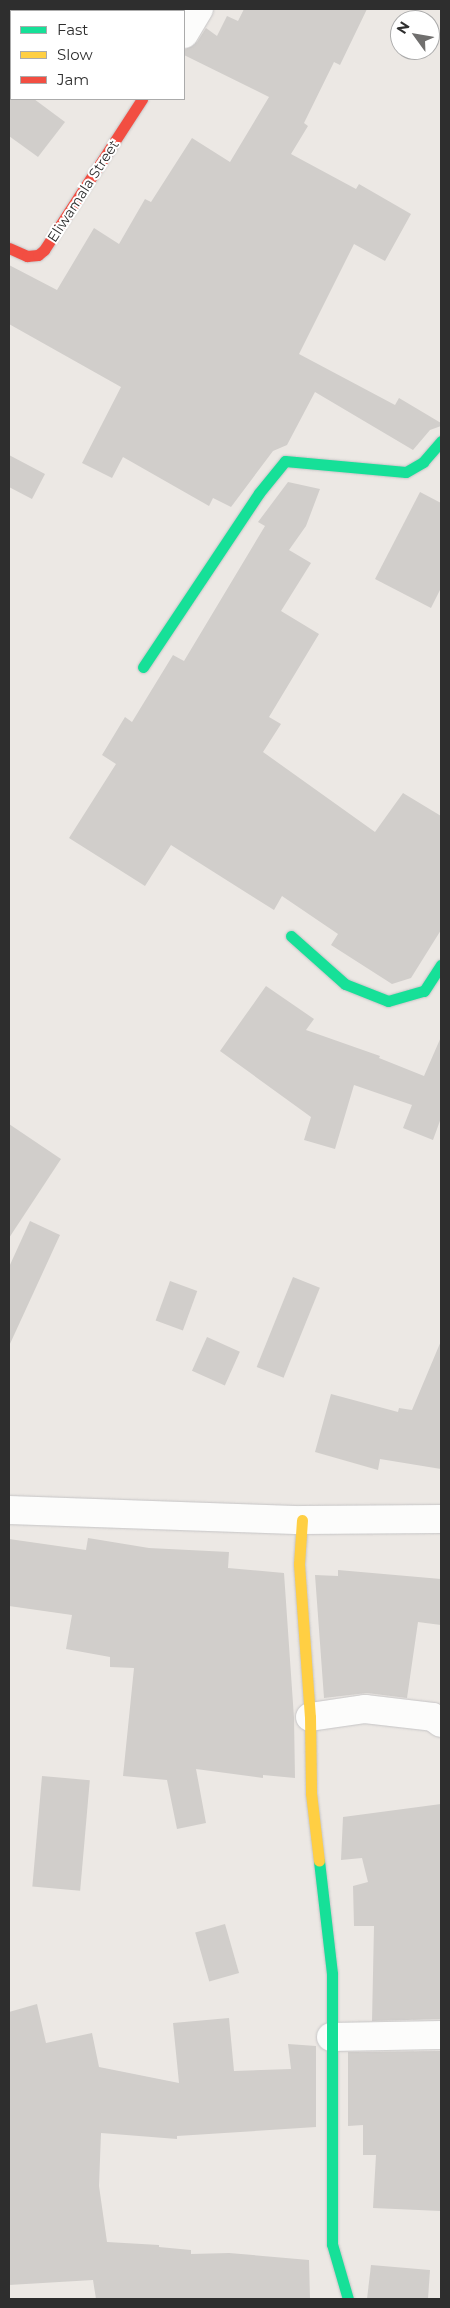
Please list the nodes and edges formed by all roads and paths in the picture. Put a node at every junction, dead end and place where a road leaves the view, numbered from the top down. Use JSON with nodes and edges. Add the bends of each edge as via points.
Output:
{"nodes":[{"id":1,"x":199,"y":9,"type":"edge"},
{"id":2,"x":185,"y":32,"type":"edge"},
{"id":3,"x":141,"y":100,"type":"edge"},
{"id":4,"x":9,"y":248,"type":"edge"},
{"id":5,"x":441,"y":441,"type":"edge"},
{"id":6,"x":143,"y":667,"type":"dead end"},
{"id":7,"x":291,"y":936,"type":"dead end"},
{"id":8,"x":441,"y":965,"type":"edge"},
{"id":9,"x":9,"y":1510,"type":"edge"},
{"id":10,"x":441,"y":1519,"type":"edge"},
{"id":11,"x":302,"y":1520,"type":"junction"},
{"id":12,"x":310,"y":1717,"type":"junction"},
{"id":13,"x":441,"y":1723,"type":"edge"},
{"id":14,"x":441,"y":2035,"type":"edge"},
{"id":15,"x":331,"y":2037,"type":"junction"},
{"id":16,"x":348,"y":2299,"type":"edge"}],
"edges":[{"from":1,"to":2,"type":"street"},
{"from":3,"to":4,"type":"street","name":"Eliwamala Street","via":[[44,250],[27,256]]},
{"from":5,"to":6,"type":"street","via":[[424,462],[406,472],[299,460],[285,462],[264,486]]},
{"from":7,"to":8,"type":"street","via":[[345,984],[388,1001],[424,991]]},
{"from":9,"to":11,"type":"street"},
{"from":10,"to":11,"type":"street"},
{"from":11,"to":12,"type":"street","via":[[299,1564]]},
{"from":12,"to":13,"type":"street","via":[[365,1709],[433,1717]]},
{"from":12,"to":15,"type":"street","via":[[311,1793],[332,1974]]},
{"from":14,"to":15,"type":"street"},
{"from":15,"to":16,"type":"street","via":[[332,2244]]}]}
